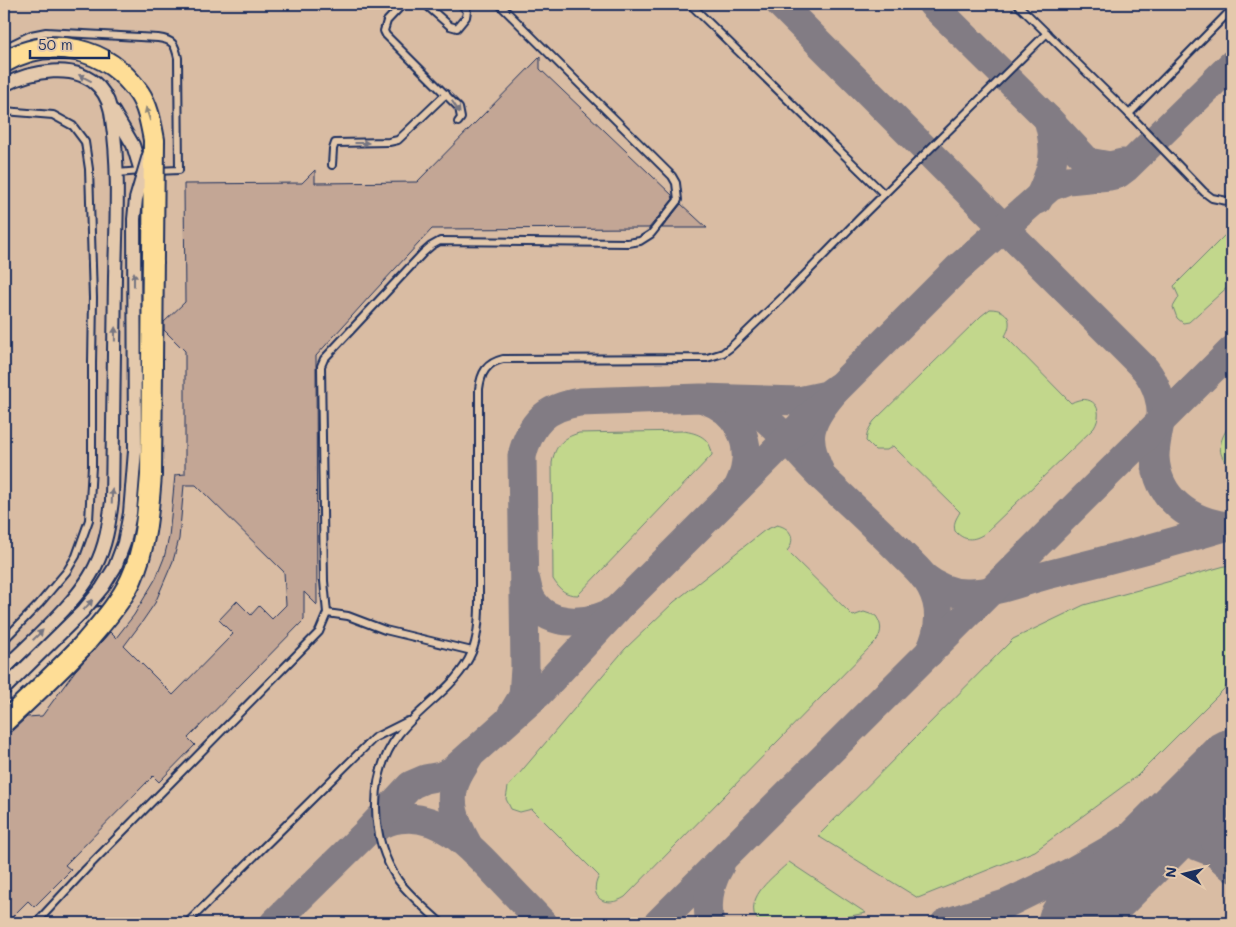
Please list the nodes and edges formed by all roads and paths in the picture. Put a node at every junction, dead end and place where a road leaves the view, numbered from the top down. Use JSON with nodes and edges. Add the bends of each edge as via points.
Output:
{"nodes":[{"id":1,"x":403,"y":4,"type":"edge"},
{"id":2,"x":425,"y":4,"type":"edge"},
{"id":3,"x":461,"y":4,"type":"edge"},
{"id":4,"x":503,"y":4,"type":"edge"},
{"id":5,"x":690,"y":4,"type":"edge"},
{"id":6,"x":1017,"y":4,"type":"edge"},
{"id":7,"x":1232,"y":9,"type":"edge"},
{"id":8,"x":1047,"y":33,"type":"junction"},
{"id":9,"x":4,"y":48,"type":"edge"},
{"id":10,"x":4,"y":62,"type":"edge"},
{"id":11,"x":4,"y":85,"type":"edge"},
{"id":12,"x":446,"y":94,"type":"junction"},
{"id":13,"x":108,"y":101,"type":"junction"},
{"id":14,"x":4,"y":111,"type":"edge"},
{"id":15,"x":1129,"y":114,"type":"junction"},
{"id":16,"x":458,"y":122,"type":"dead end"},
{"id":17,"x":154,"y":140,"type":"junction"},
{"id":18,"x":332,"y":165,"type":"dead end"},
{"id":19,"x":141,"y":171,"type":"junction"},
{"id":20,"x":117,"y":173,"type":"junction"},
{"id":21,"x":884,"y":194,"type":"junction"},
{"id":22,"x":1232,"y":202,"type":"edge"},
{"id":23,"x":327,"y":613,"type":"junction"},
{"id":24,"x":4,"y":640,"type":"edge"},
{"id":25,"x":472,"y":651,"type":"junction"},
{"id":26,"x":4,"y":669,"type":"edge"},
{"id":27,"x":4,"y":689,"type":"edge"},
{"id":28,"x":4,"y":708,"type":"edge"},
{"id":29,"x":412,"y":719,"type":"junction"},
{"id":30,"x":4,"y":722,"type":"edge"},
{"id":31,"x":36,"y":923,"type":"edge"},
{"id":32,"x":187,"y":923,"type":"edge"},
{"id":33,"x":441,"y":923,"type":"edge"}],
"edges":[{"from":1,"to":12,"type":"lane","via":[[387,21],[384,31]]},
{"from":2,"to":3,"type":"lane","via":[[450,26],[457,28],[467,11]]},
{"from":4,"to":23,"type":"lane","via":[[501,6],[672,176],[678,200],[651,234],[640,241],[440,241],[423,253],[324,359],[321,366]]},
{"from":5,"to":21,"type":"lane"},
{"from":6,"to":8,"type":"lane"},
{"from":7,"to":15,"type":"lane"},
{"from":8,"to":15,"type":"lane"},
{"from":8,"to":21,"type":"lane"},
{"from":9,"to":19,"type":"lane","via":[[31,35],[46,32],[158,38],[173,43],[178,58],[179,170]]},
{"from":17,"to":10,"type":"highway","one_way":true,"bridge":true,"via":[[140,94],[122,74],[98,57],[62,47],[45,47]]},
{"from":13,"to":11,"type":"street","one_way":true,"via":[[100,88],[78,74],[46,72]]},
{"from":12,"to":16,"type":"lane","one_way":true,"via":[[459,108],[461,118]]},
{"from":18,"to":12,"type":"lane","one_way":true,"via":[[335,143],[398,140]]},
{"from":13,"to":19,"type":"street","via":[[133,146]]},
{"from":13,"to":20,"type":"street"},
{"from":14,"to":24,"type":"lane","via":[[53,115],[73,126],[85,142],[89,169],[93,298],[89,520],[67,571]]},
{"from":15,"to":22,"type":"lane","via":[[1204,192],[1212,198]]},
{"from":27,"to":17,"type":"street","one_way":true,"bridge":true,"via":[[102,588],[124,543],[135,451],[134,219],[141,178]]},
{"from":17,"to":30,"type":"highway","bridge":true,"via":[[151,475],[142,549],[131,581],[100,626]]},
{"from":19,"to":20,"type":"lane"},
{"from":19,"to":28,"type":"street","via":[[146,186],[141,516],[132,557],[108,604]]},
{"from":26,"to":20,"type":"street","one_way":true,"via":[[82,588],[104,548],[112,501]]},
{"from":21,"to":25,"type":"lane","via":[[723,354],[707,358],[503,359],[489,364],[480,377],[479,389],[479,604]]},
{"from":23,"to":25,"type":"lane"},
{"from":23,"to":31,"type":"lane","via":[[319,632]]},
{"from":25,"to":29,"type":"lane","via":[[457,676]]},
{"from":29,"to":32,"type":"lane","via":[[374,738]]},
{"from":29,"to":33,"type":"lane","via":[[391,746],[381,770],[376,802],[379,835],[383,851],[400,882]]}]}
